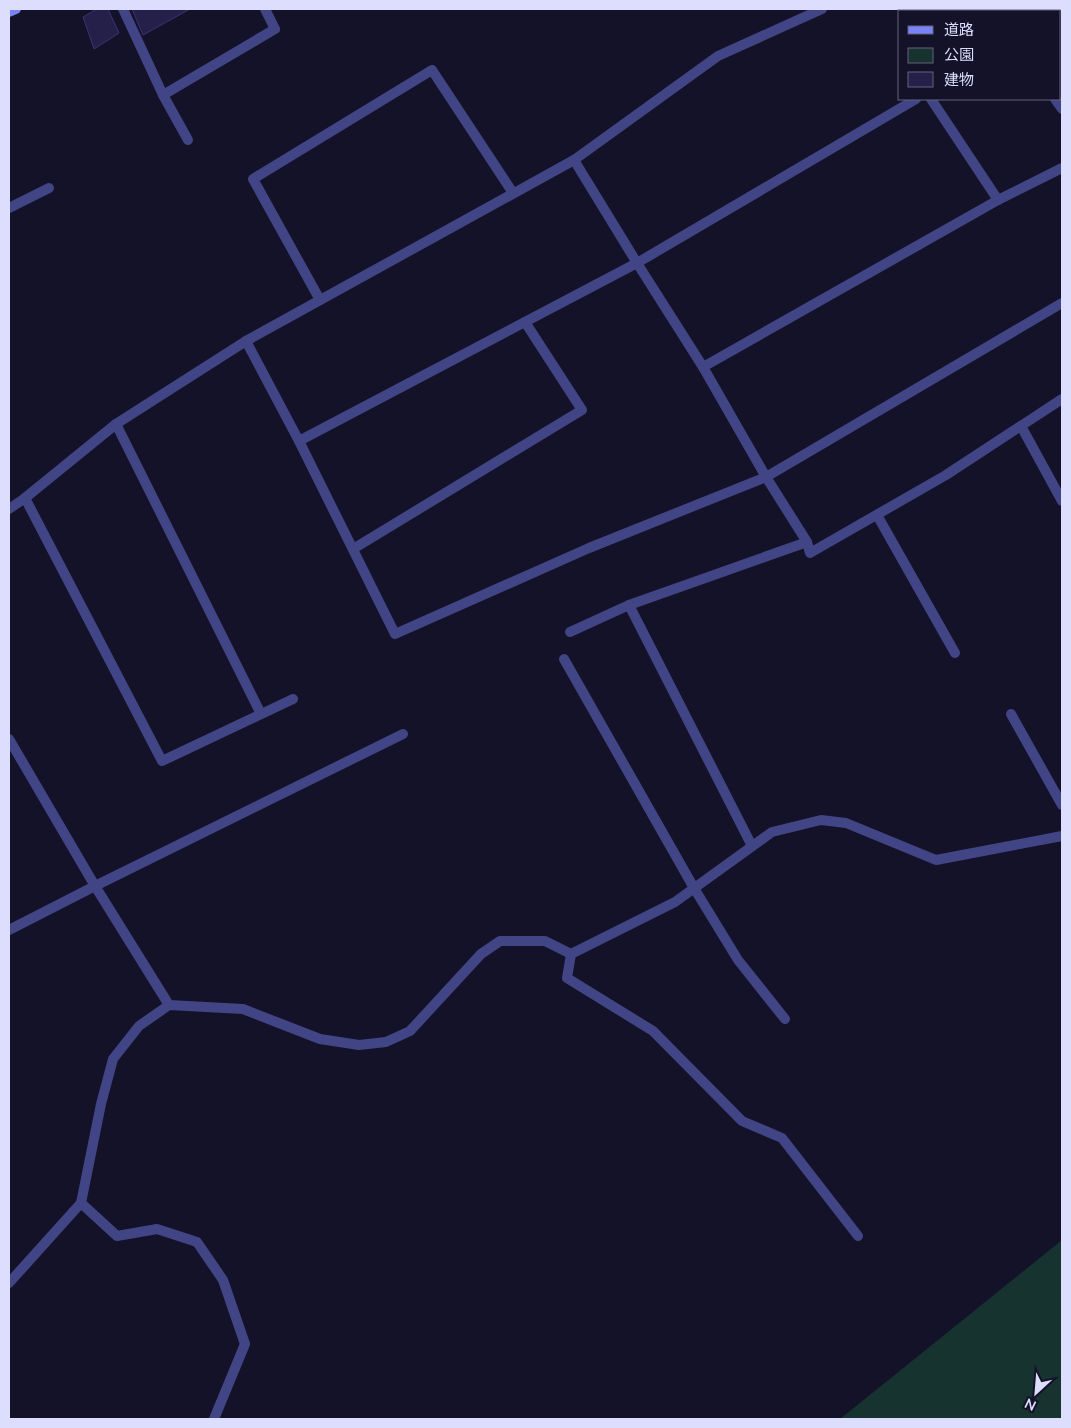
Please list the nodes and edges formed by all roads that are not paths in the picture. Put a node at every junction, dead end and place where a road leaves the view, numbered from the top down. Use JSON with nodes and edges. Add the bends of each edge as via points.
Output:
{"nodes":[{"id":1,"x":16,"y":9,"type":"edge"},
{"id":2,"x":123,"y":9,"type":"edge"},
{"id":3,"x":266,"y":9,"type":"edge"},
{"id":4,"x":822,"y":9,"type":"edge"},
{"id":5,"x":9,"y":12,"type":"edge"},
{"id":6,"x":163,"y":95,"type":"junction"},
{"id":7,"x":914,"y":100,"type":"edge"},
{"id":8,"x":932,"y":100,"type":"edge"},
{"id":9,"x":188,"y":140,"type":"dead end"},
{"id":10,"x":574,"y":160,"type":"junction"},
{"id":11,"x":1062,"y":168,"type":"edge"},
{"id":12,"x":49,"y":188,"type":"dead end"},
{"id":13,"x":513,"y":193,"type":"junction"},
{"id":14,"x":998,"y":200,"type":"junction"},
{"id":15,"x":9,"y":208,"type":"edge"},
{"id":16,"x":637,"y":263,"type":"junction"},
{"id":17,"x":320,"y":300,"type":"junction"},
{"id":18,"x":1062,"y":303,"type":"edge"},
{"id":19,"x":525,"y":322,"type":"junction"},
{"id":20,"x":246,"y":341,"type":"junction"},
{"id":21,"x":703,"y":367,"type":"junction"},
{"id":22,"x":1062,"y":399,"type":"edge"},
{"id":23,"x":116,"y":424,"type":"junction"},
{"id":24,"x":1021,"y":426,"type":"junction"},
{"id":25,"x":299,"y":440,"type":"junction"},
{"id":26,"x":766,"y":478,"type":"junction"},
{"id":27,"x":26,"y":498,"type":"junction"},
{"id":28,"x":1062,"y":502,"type":"edge"},
{"id":29,"x":9,"y":509,"type":"edge"},
{"id":30,"x":877,"y":515,"type":"junction"},
{"id":31,"x":807,"y":542,"type":"junction"},
{"id":32,"x":353,"y":549,"type":"junction"},
{"id":33,"x":629,"y":605,"type":"junction"},
{"id":34,"x":570,"y":632,"type":"dead end"},
{"id":35,"x":955,"y":652,"type":"dead end"},
{"id":36,"x":564,"y":660,"type":"dead end"},
{"id":37,"x":293,"y":699,"type":"dead end"},
{"id":38,"x":261,"y":714,"type":"junction"},
{"id":39,"x":1010,"y":714,"type":"dead end"},
{"id":40,"x":403,"y":734,"type":"dead end"},
{"id":41,"x":9,"y":739,"type":"edge"},
{"id":42,"x":1062,"y":805,"type":"edge"},
{"id":43,"x":1062,"y":836,"type":"edge"},
{"id":44,"x":752,"y":846,"type":"junction"},
{"id":45,"x":95,"y":886,"type":"junction"},
{"id":46,"x":694,"y":888,"type":"junction"},
{"id":47,"x":9,"y":930,"type":"edge"},
{"id":48,"x":571,"y":954,"type":"junction"},
{"id":49,"x":169,"y":1005,"type":"junction"},
{"id":50,"x":785,"y":1020,"type":"dead end"},
{"id":51,"x":82,"y":1203,"type":"junction"},
{"id":52,"x":858,"y":1236,"type":"dead end"},
{"id":53,"x":9,"y":1283,"type":"edge"},
{"id":54,"x":214,"y":1419,"type":"edge"}],
"edges":[{"from":1,"to":5,"type":"main road"},
{"from":2,"to":6,"type":"street"},
{"from":3,"to":6,"type":"street","via":[[275,28]]},
{"from":4,"to":10,"type":"street","via":[[718,56]]},
{"from":6,"to":9,"type":"street"},
{"from":7,"to":16,"type":"street"},
{"from":8,"to":14,"type":"street"},
{"from":10,"to":13,"type":"street"},
{"from":10,"to":16,"type":"street"},
{"from":11,"to":14,"type":"street"},
{"from":12,"to":15,"type":"street"},
{"from":13,"to":17,"type":"street"},
{"from":13,"to":17,"type":"street","via":[[432,70],[253,180]]},
{"from":14,"to":21,"type":"street"},
{"from":16,"to":19,"type":"street"},
{"from":16,"to":21,"type":"street"},
{"from":17,"to":20,"type":"street"},
{"from":18,"to":26,"type":"street"},
{"from":19,"to":25,"type":"street"},
{"from":19,"to":32,"type":"street","via":[[582,410]]},
{"from":20,"to":23,"type":"street"},
{"from":20,"to":25,"type":"street"},
{"from":21,"to":26,"type":"street"},
{"from":22,"to":24,"type":"street"},
{"from":23,"to":27,"type":"street"},
{"from":23,"to":38,"type":"street"},
{"from":24,"to":28,"type":"street"},
{"from":24,"to":30,"type":"street"},
{"from":25,"to":32,"type":"street"},
{"from":26,"to":31,"type":"street"},
{"from":26,"to":32,"type":"street","via":[[589,548],[395,634]]},
{"from":27,"to":29,"type":"street"},
{"from":27,"to":38,"type":"street","via":[[162,761]]},
{"from":30,"to":31,"type":"street","via":[[810,553]]},
{"from":30,"to":35,"type":"street"},
{"from":31,"to":33,"type":"street"},
{"from":33,"to":34,"type":"street"},
{"from":33,"to":44,"type":"street"},
{"from":36,"to":46,"type":"street"},
{"from":37,"to":38,"type":"street"},
{"from":39,"to":42,"type":"street"},
{"from":40,"to":45,"type":"street"},
{"from":41,"to":45,"type":"street"},
{"from":43,"to":44,"type":"street","via":[[936,860],[846,822],[821,820],[772,832]]},
{"from":44,"to":46,"type":"street"},
{"from":45,"to":47,"type":"street"},
{"from":45,"to":49,"type":"street"},
{"from":46,"to":48,"type":"street","via":[[675,902]]},
{"from":46,"to":50,"type":"street","via":[[738,960]]},
{"from":48,"to":49,"type":"street","via":[[545,941],[500,941],[481,954],[410,1031],[386,1042],[359,1045],[320,1039],[243,1009]]},
{"from":48,"to":52,"type":"street","via":[[567,978],[653,1031],[742,1121],[782,1138]]},
{"from":49,"to":51,"type":"street","via":[[139,1026],[113,1059]]},
{"from":51,"to":53,"type":"street"},
{"from":51,"to":54,"type":"street","via":[[117,1236],[157,1229],[197,1242],[223,1280],[245,1344]]}]}
